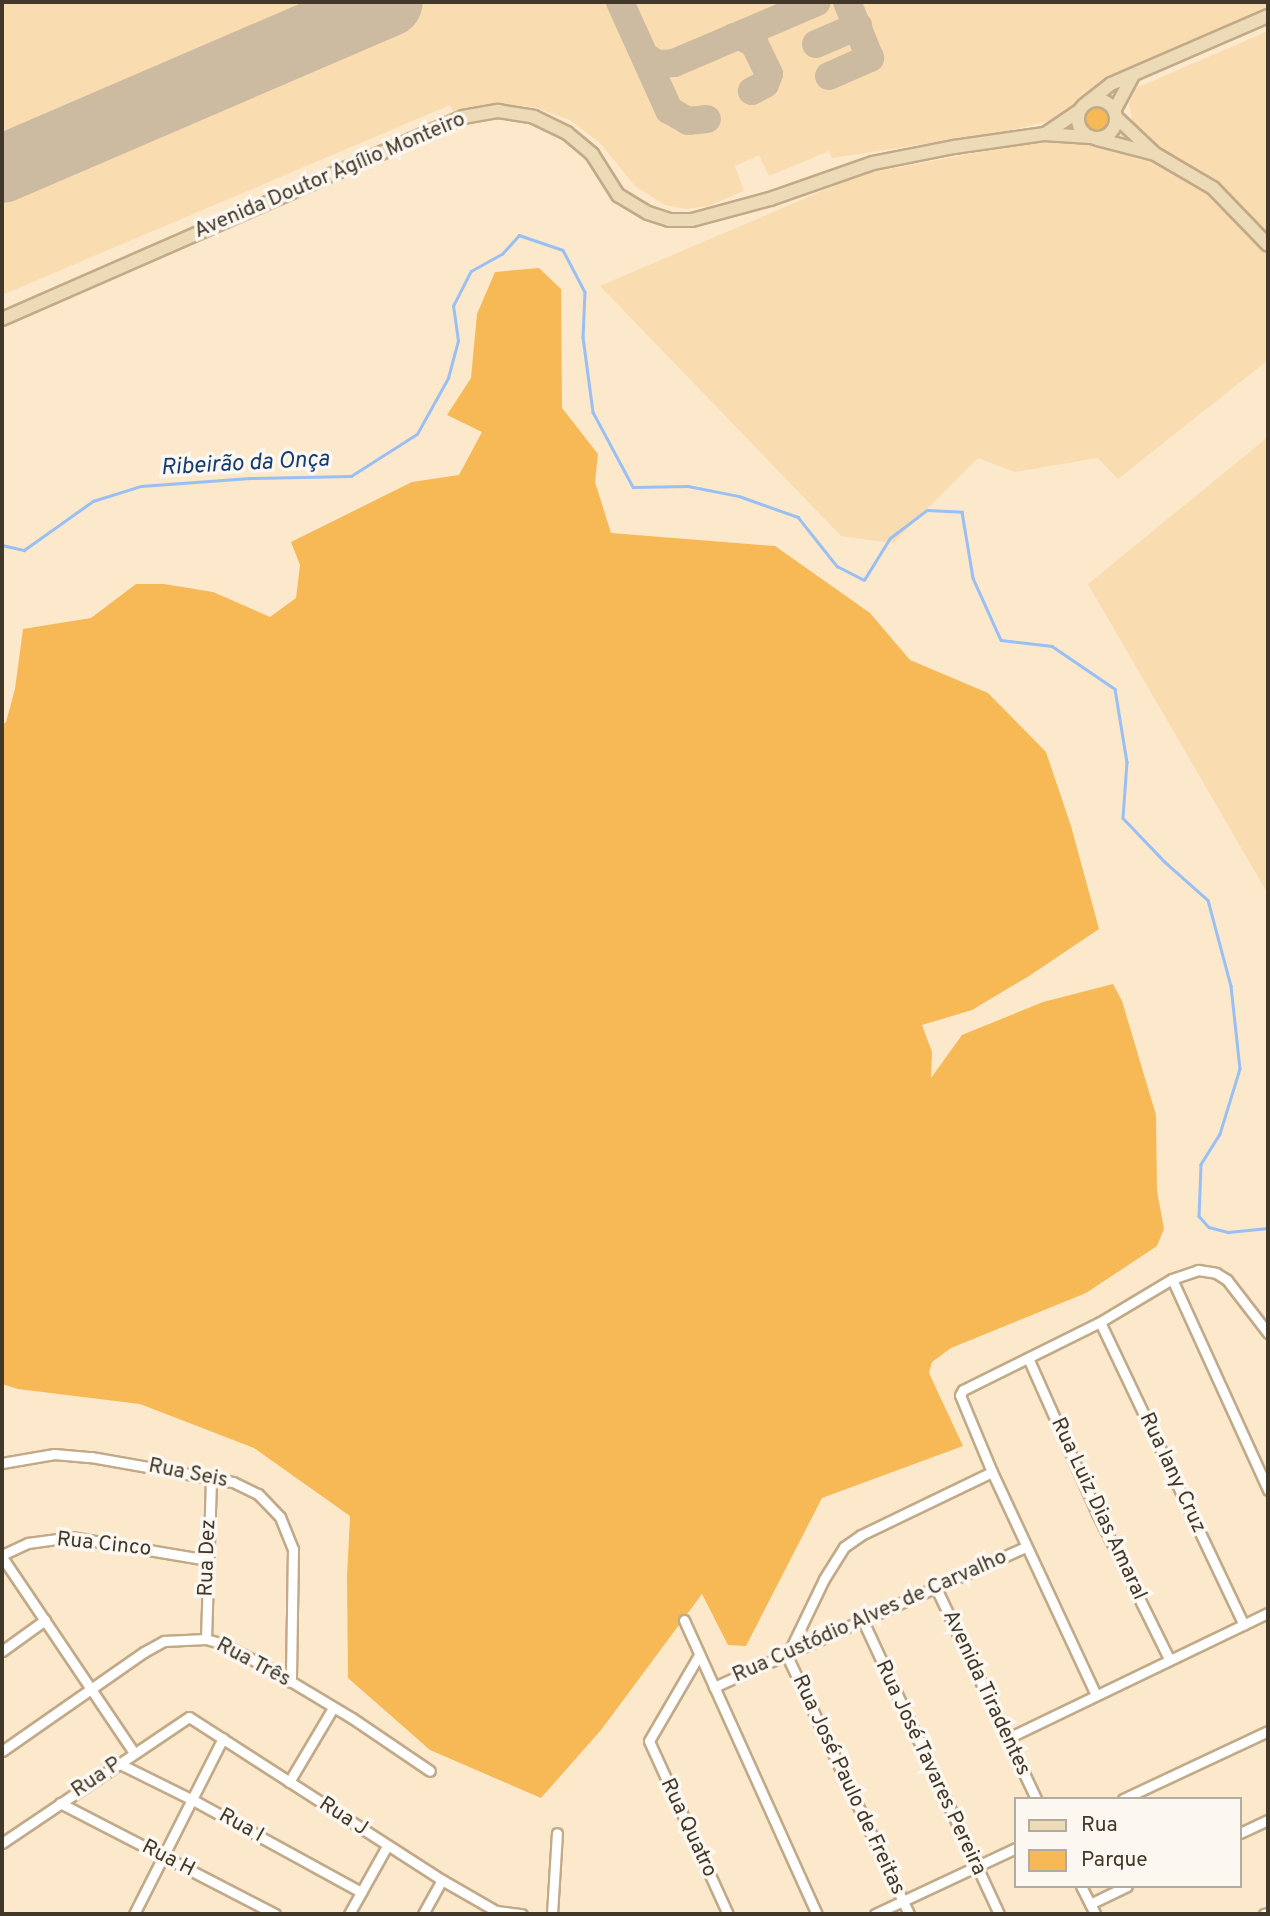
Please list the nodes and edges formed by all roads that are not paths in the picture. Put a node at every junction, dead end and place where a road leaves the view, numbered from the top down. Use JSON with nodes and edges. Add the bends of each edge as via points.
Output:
{"nodes":[{"id":1,"x":1268,"y":16,"type":"edge"},
{"id":2,"x":1133,"y":76,"type":"junction"},
{"id":3,"x":1083,"y":106,"type":"junction"},
{"id":4,"x":1115,"y":114,"type":"junction"},
{"id":5,"x":1044,"y":134,"type":"junction"},
{"id":6,"x":1093,"y":138,"type":"junction"},
{"id":7,"x":1154,"y":154,"type":"junction"},
{"id":8,"x":1268,"y":245,"type":"edge"},
{"id":9,"x":2,"y":319,"type":"edge"},
{"id":10,"x":1172,"y":1279,"type":"junction"},
{"id":11,"x":1100,"y":1322,"type":"junction"},
{"id":12,"x":1268,"y":1333,"type":"edge"},
{"id":13,"x":1028,"y":1358,"type":"junction"},
{"id":14,"x":2,"y":1464,"type":"edge"},
{"id":15,"x":992,"y":1472,"type":"junction"},
{"id":16,"x":211,"y":1478,"type":"junction"},
{"id":17,"x":1268,"y":1490,"type":"edge"},
{"id":18,"x":1027,"y":1547,"type":"junction"},
{"id":19,"x":2,"y":1556,"type":"edge"},
{"id":20,"x":208,"y":1560,"type":"junction"},
{"id":21,"x":936,"y":1588,"type":"junction"},
{"id":22,"x":1268,"y":1613,"type":"edge"},
{"id":23,"x":44,"y":1620,"type":"junction"},
{"id":24,"x":684,"y":1620,"type":"dead end"},
{"id":25,"x":863,"y":1621,"type":"junction"},
{"id":26,"x":1244,"y":1625,"type":"junction"},
{"id":27,"x":206,"y":1639,"type":"junction"},
{"id":28,"x":2,"y":1651,"type":"edge"},
{"id":29,"x":699,"y":1655,"type":"junction"},
{"id":30,"x":787,"y":1656,"type":"junction"},
{"id":31,"x":1169,"y":1660,"type":"junction"},
{"id":32,"x":291,"y":1682,"type":"junction"},
{"id":33,"x":714,"y":1687,"type":"junction"},
{"id":34,"x":91,"y":1689,"type":"junction"},
{"id":35,"x":1096,"y":1695,"type":"junction"},
{"id":36,"x":333,"y":1708,"type":"junction"},
{"id":37,"x":194,"y":1718,"type":"joint"},
{"id":38,"x":1268,"y":1731,"type":"edge"},
{"id":39,"x":223,"y":1738,"type":"junction"},
{"id":40,"x":1006,"y":1739,"type":"junction"},
{"id":41,"x":2,"y":1751,"type":"edge"},
{"id":42,"x":134,"y":1753,"type":"junction"},
{"id":43,"x":118,"y":1763,"type":"junction"},
{"id":44,"x":430,"y":1771,"type":"dead end"},
{"id":45,"x":289,"y":1782,"type":"junction"},
{"id":46,"x":1036,"y":1797,"type":"edge"},
{"id":47,"x":1127,"y":1797,"type":"edge"},
{"id":48,"x":193,"y":1800,"type":"junction"},
{"id":49,"x":60,"y":1803,"type":"junction"},
{"id":50,"x":1268,"y":1820,"type":"edge"},
{"id":51,"x":1242,"y":1832,"type":"edge"},
{"id":52,"x":557,"y":1833,"type":"dead end"},
{"id":53,"x":2,"y":1843,"type":"edge"},
{"id":54,"x":387,"y":1846,"type":"junction"},
{"id":55,"x":1014,"y":1849,"type":"edge"},
{"id":56,"x":163,"y":1856,"type":"junction"},
{"id":57,"x":975,"y":1867,"type":"junction"},
{"id":58,"x":442,"y":1880,"type":"junction"},
{"id":59,"x":1082,"y":1888,"type":"edge"},
{"id":60,"x":1123,"y":1888,"type":"edge"},
{"id":61,"x":361,"y":1892,"type":"junction"},
{"id":62,"x":903,"y":1901,"type":"junction"},
{"id":63,"x":1090,"y":1904,"type":"junction"},
{"id":64,"x":495,"y":1913,"type":"edge"},
{"id":65,"x":134,"y":1914,"type":"edge"},
{"id":66,"x":275,"y":1914,"type":"edge"},
{"id":67,"x":349,"y":1914,"type":"edge"},
{"id":68,"x":423,"y":1914,"type":"edge"},
{"id":69,"x":522,"y":1914,"type":"edge"},
{"id":70,"x":552,"y":1914,"type":"edge"},
{"id":71,"x":727,"y":1914,"type":"edge"},
{"id":72,"x":817,"y":1914,"type":"edge"},
{"id":73,"x":875,"y":1914,"type":"edge"},
{"id":74,"x":909,"y":1914,"type":"edge"},
{"id":75,"x":999,"y":1914,"type":"edge"},
{"id":76,"x":1095,"y":1914,"type":"edge"}],
"edges":[{"from":1,"to":2,"type":"street","name":"Avenida Doutor Agílio Monteiro"},
{"from":2,"to":3,"type":"street","name":"Avenida Doutor Agílio Monteiro","via":[[1111,83]]},
{"from":2,"to":4,"type":"street"},
{"from":3,"to":4,"type":"street","via":[[1100,100]]},
{"from":3,"to":5,"type":"street","name":"Avenida Doutor Agílio Monteiro"},
{"from":3,"to":6,"type":"street","via":[[1080,129]]},
{"from":4,"to":6,"type":"street","via":[[1113,130]]},
{"from":4,"to":7,"type":"street"},
{"from":5,"to":6,"type":"street","name":"Avenida Doutor Agílio Monteiro"},
{"from":5,"to":9,"type":"street","name":"Avenida Doutor Agílio Monteiro","via":[[873,163],[769,199],[692,220],[669,220],[618,195],[592,154],[567,133],[534,117],[498,111],[463,117]]},
{"from":6,"to":7,"type":"street","name":"Avenida Doutor Agílio Monteiro"},
{"from":7,"to":8,"type":"street","via":[[1213,188]]},
{"from":10,"to":11,"type":"street"},
{"from":10,"to":12,"type":"street","via":[[1198,1270],[1216,1273],[1227,1280]]},
{"from":10,"to":17,"type":"street"},
{"from":11,"to":13,"type":"street"},
{"from":11,"to":26,"type":"street","name":"Rua Iany Cruz"},
{"from":13,"to":15,"type":"street","via":[[960,1395]]},
{"from":13,"to":31,"type":"street","name":"Rua Luiz Dias Amaral"},
{"from":14,"to":16,"type":"street","name":"Rua Seis","via":[[70,1454]]},
{"from":15,"to":18,"type":"street"},
{"from":15,"to":30,"type":"street","via":[[844,1547]]},
{"from":16,"to":20,"type":"street","name":"Rua Dez"},
{"from":16,"to":32,"type":"street","name":"Rua Seis","via":[[251,1488],[280,1517],[288,1533],[293,1561]]},
{"from":18,"to":21,"type":"street","name":"Rua Custódio Alves de Carvalho"},
{"from":18,"to":35,"type":"street"},
{"from":19,"to":20,"type":"street","name":"Rua Cinco","via":[[28,1543],[71,1537]]},
{"from":19,"to":23,"type":"street"},
{"from":20,"to":27,"type":"street","name":"Rua Dez"},
{"from":21,"to":25,"type":"street","name":"Rua Custódio Alves de Carvalho"},
{"from":21,"to":40,"type":"street","name":"Avenida Tiradentes"},
{"from":22,"to":26,"type":"street"},
{"from":23,"to":28,"type":"street"},
{"from":23,"to":34,"type":"street"},
{"from":24,"to":29,"type":"street"},
{"from":25,"to":30,"type":"street","name":"Rua Custódio Alves de Carvalho"},
{"from":25,"to":57,"type":"street","name":"Rua José Tavares Pereira"},
{"from":26,"to":31,"type":"street"},
{"from":27,"to":32,"type":"street","name":"Rua Três"},
{"from":27,"to":34,"type":"street","name":"Rua Três","via":[[164,1642]]},
{"from":29,"to":33,"type":"street"},
{"from":29,"to":71,"type":"street","name":"Rua Quatro","via":[[649,1741]]},
{"from":30,"to":33,"type":"street","name":"Rua Custódio Alves de Carvalho"},
{"from":30,"to":62,"type":"street","name":"Rua José Paulo de Freitas"},
{"from":31,"to":35,"type":"street"},
{"from":32,"to":36,"type":"street","name":"Rua Três"},
{"from":33,"to":72,"type":"street"},
{"from":34,"to":41,"type":"street","name":"Rua Três"},
{"from":34,"to":42,"type":"street"},
{"from":35,"to":40,"type":"street"},
{"from":36,"to":44,"type":"street","name":"Rua Três"},
{"from":36,"to":45,"type":"street"},
{"from":37,"to":39,"type":"street","name":"Rua J"},
{"from":37,"to":42,"type":"street","name":"Rua P","via":[[184,1719]]},
{"from":38,"to":47,"type":"street"},
{"from":39,"to":45,"type":"street","name":"Rua J"},
{"from":39,"to":48,"type":"street"},
{"from":40,"to":46,"type":"street","name":"Avenida Tiradentes"},
{"from":42,"to":43,"type":"street","name":"Rua P"},
{"from":43,"to":48,"type":"street","name":"Rua I"},
{"from":43,"to":49,"type":"street","name":"Rua P"},
{"from":45,"to":54,"type":"street","name":"Rua J"},
{"from":48,"to":56,"type":"street"},
{"from":48,"to":61,"type":"street","name":"Rua I"},
{"from":49,"to":53,"type":"street","name":"Rua P"},
{"from":49,"to":56,"type":"street","name":"Rua H"},
{"from":50,"to":51,"type":"street"},
{"from":52,"to":70,"type":"street"},
{"from":54,"to":58,"type":"street","name":"Rua J"},
{"from":54,"to":61,"type":"street"},
{"from":55,"to":57,"type":"street"},
{"from":56,"to":65,"type":"street"},
{"from":56,"to":66,"type":"street","name":"Rua H"},
{"from":57,"to":62,"type":"street"},
{"from":57,"to":75,"type":"street","name":"Rua José Tavares Pereira"},
{"from":58,"to":64,"type":"street","name":"Rua J"},
{"from":58,"to":68,"type":"street"},
{"from":59,"to":63,"type":"street"},
{"from":60,"to":63,"type":"street"},
{"from":61,"to":67,"type":"street"},
{"from":62,"to":73,"type":"street"},
{"from":62,"to":74,"type":"street","name":"Rua José Paulo de Freitas"},
{"from":63,"to":76,"type":"street"},
{"from":64,"to":69,"type":"street"}]}
